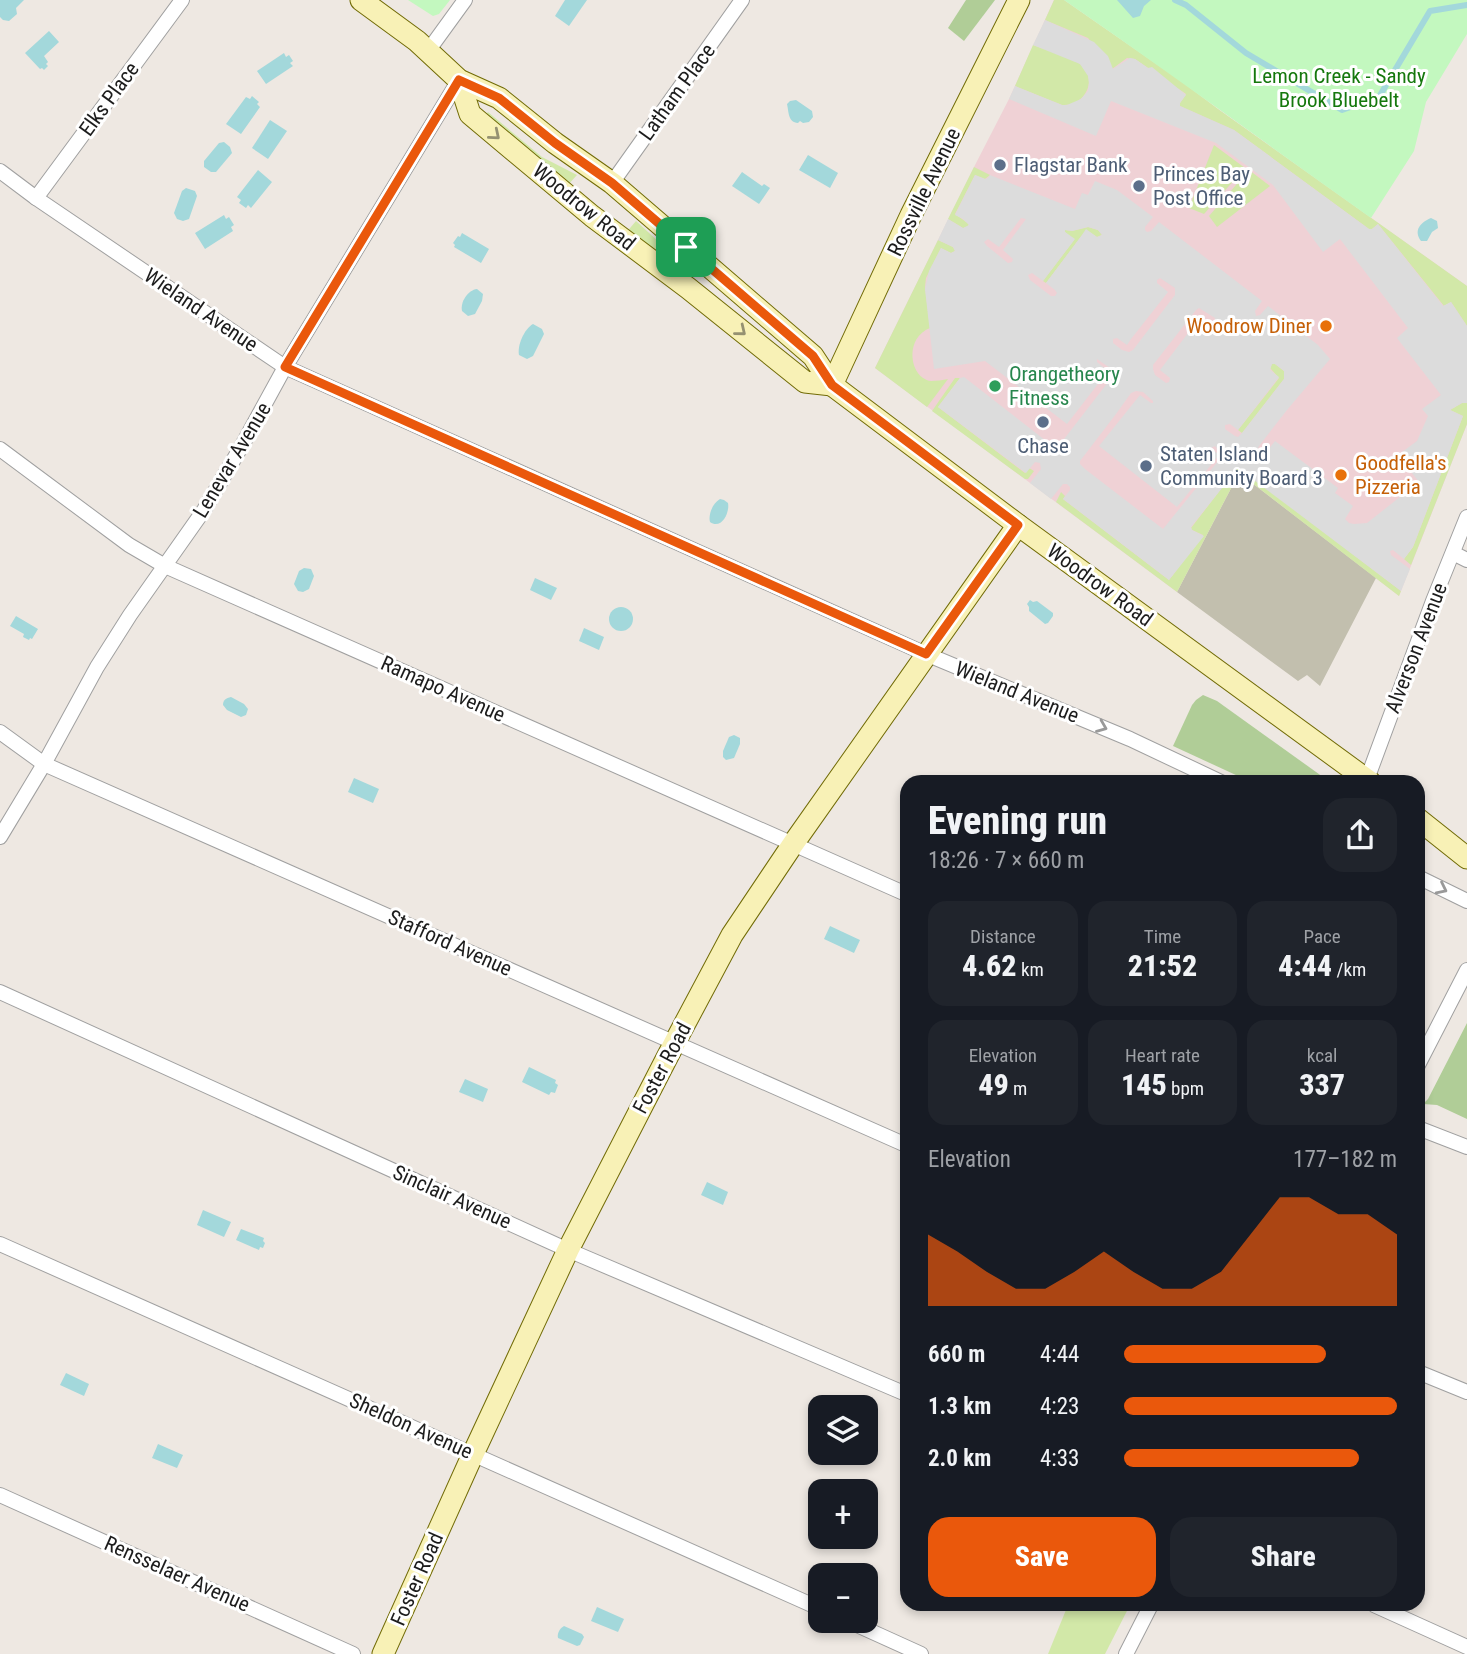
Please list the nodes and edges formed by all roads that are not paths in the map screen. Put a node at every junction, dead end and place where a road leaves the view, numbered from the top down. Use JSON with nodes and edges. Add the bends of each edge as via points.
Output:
{"nodes":[{"id":1,"x":182,"y":0,"type":"edge"},
{"id":2,"x":361,"y":0,"type":"edge"},
{"id":3,"x":465,"y":0,"type":"edge"},
{"id":4,"x":742,"y":0,"type":"edge"},
{"id":5,"x":1019,"y":0,"type":"edge"},
{"id":6,"x":428,"y":51,"type":"junction"},
{"id":7,"x":459,"y":80,"type":"junction"},
{"id":8,"x":0,"y":171,"type":"edge"},
{"id":9,"x":612,"y":183,"type":"junction"},
{"id":10,"x":36,"y":198,"type":"junction"},
{"id":11,"x":592,"y":216,"type":"junction"},
{"id":12,"x":285,"y":367,"type":"junction"},
{"id":13,"x":832,"y":385,"type":"junction"},
{"id":14,"x":0,"y":450,"type":"edge"},
{"id":15,"x":1467,"y":517,"type":"edge"},
{"id":16,"x":1018,"y":525,"type":"junction"},
{"id":17,"x":1453,"y":553,"type":"junction"},
{"id":18,"x":1467,"y":561,"type":"edge"},
{"id":19,"x":164,"y":566,"type":"junction"},
{"id":20,"x":926,"y":654,"type":"junction"},
{"id":21,"x":0,"y":732,"type":"edge"},
{"id":22,"x":44,"y":764,"type":"junction"},
{"id":23,"x":1206,"y":775,"type":"edge"},
{"id":24,"x":1360,"y":775,"type":"edge"},
{"id":25,"x":1370,"y":775,"type":"edge"},
{"id":26,"x":1425,"y":825,"type":"edge"},
{"id":27,"x":0,"y":837,"type":"edge"},
{"id":28,"x":793,"y":845,"type":"junction"},
{"id":29,"x":1467,"y":858,"type":"edge"},
{"id":30,"x":1425,"y":880,"type":"edge"},
{"id":31,"x":900,"y":891,"type":"edge"},
{"id":32,"x":1467,"y":901,"type":"edge"},
{"id":33,"x":1467,"y":970,"type":"edge"},
{"id":34,"x":0,"y":992,"type":"edge"},
{"id":35,"x":675,"y":1042,"type":"junction"},
{"id":36,"x":1425,"y":1051,"type":"edge"},
{"id":37,"x":1425,"y":1131,"type":"edge"},
{"id":38,"x":900,"y":1141,"type":"edge"},
{"id":39,"x":1467,"y":1147,"type":"edge"},
{"id":40,"x":0,"y":1244,"type":"edge"},
{"id":41,"x":568,"y":1250,"type":"junction"},
{"id":42,"x":1425,"y":1375,"type":"edge"},
{"id":43,"x":900,"y":1391,"type":"edge"},
{"id":44,"x":1467,"y":1392,"type":"edge"},
{"id":45,"x":473,"y":1454,"type":"junction"},
{"id":46,"x":0,"y":1495,"type":"edge"},
{"id":47,"x":808,"y":1603,"type":"edge"},
{"id":48,"x":1148,"y":1611,"type":"edge"},
{"id":49,"x":1387,"y":1611,"type":"edge"},
{"id":50,"x":875,"y":1633,"type":"edge"},
{"id":51,"x":1467,"y":1647,"type":"edge"},
{"id":52,"x":353,"y":1654,"type":"edge"},
{"id":53,"x":383,"y":1654,"type":"edge"},
{"id":54,"x":921,"y":1654,"type":"edge"},
{"id":55,"x":1126,"y":1654,"type":"edge"}],
"edges":[{"from":1,"to":10,"type":"street","name":"Elks Place"},
{"from":2,"to":6,"type":"street","name":"Woodrow Road"},
{"from":3,"to":6,"type":"street"},
{"from":4,"to":9,"type":"street","name":"Latham Place"},
{"from":5,"to":13,"type":"street","name":"Rossville Avenue"},
{"from":6,"to":7,"type":"street","name":"Woodrow Road"},
{"from":7,"to":9,"type":"street","name":"Woodrow Road","via":[[499,98]]},
{"from":7,"to":11,"type":"street","name":"Woodrow Road","one_way":true,"via":[[470,114]]},
{"from":7,"to":12,"type":"street","name":"Lenevar Avenue"},
{"from":8,"to":10,"type":"street","name":"Wieland Avenue"},
{"from":9,"to":11,"type":"street"},
{"from":9,"to":13,"type":"street","name":"Woodrow Road","via":[[813,356]]},
{"from":10,"to":12,"type":"street","name":"Wieland Avenue"},
{"from":11,"to":13,"type":"street","name":"Woodrow Road","one_way":true,"via":[[805,382]]},
{"from":12,"to":19,"type":"street","name":"Lenevar Avenue","via":[[204,510]]},
{"from":12,"to":20,"type":"street","name":"Wieland Avenue"},
{"from":13,"to":16,"type":"street","name":"Woodrow Road"},
{"from":14,"to":19,"type":"street","name":"Ramapo Avenue"},
{"from":15,"to":17,"type":"street","name":"Alverson Avenue"},
{"from":16,"to":20,"type":"street","name":"Foster Road"},
{"from":16,"to":24,"type":"street","name":"Woodrow Road"},
{"from":17,"to":18,"type":"street"},
{"from":17,"to":25,"type":"street","name":"Alverson Avenue"},
{"from":19,"to":22,"type":"street","name":"Lenevar Avenue","via":[[97,667]]},
{"from":19,"to":28,"type":"street","name":"Ramapo Avenue"},
{"from":20,"to":23,"type":"street","name":"Wieland Avenue","one_way":true},
{"from":20,"to":28,"type":"street","name":"Foster Road"},
{"from":21,"to":22,"type":"street","name":"Stafford Avenue"},
{"from":22,"to":27,"type":"street","name":"Lenevar Avenue"},
{"from":22,"to":35,"type":"street","name":"Stafford Avenue"},
{"from":26,"to":29,"type":"street"},
{"from":28,"to":31,"type":"street","name":"Ramapo Avenue"},
{"from":28,"to":35,"type":"street","name":"Foster Road","via":[[732,935]]},
{"from":30,"to":32,"type":"street","one_way":true},
{"from":33,"to":36,"type":"street"},
{"from":34,"to":41,"type":"street","name":"Sinclair Avenue"},
{"from":35,"to":38,"type":"street","name":"Stafford Avenue"},
{"from":35,"to":41,"type":"street","name":"Foster Road"},
{"from":37,"to":39,"type":"street"},
{"from":40,"to":45,"type":"street","name":"Sheldon Avenue"},
{"from":41,"to":43,"type":"street","name":"Sinclair Avenue"},
{"from":41,"to":45,"type":"street","name":"Foster Road"},
{"from":42,"to":44,"type":"street"},
{"from":45,"to":47,"type":"street","name":"Sheldon Avenue"},
{"from":45,"to":53,"type":"street","name":"Foster Road"},
{"from":46,"to":52,"type":"street","name":"Rensselaer Avenue"},
{"from":48,"to":55,"type":"street"},
{"from":49,"to":51,"type":"street"},
{"from":50,"to":54,"type":"street"}]}
